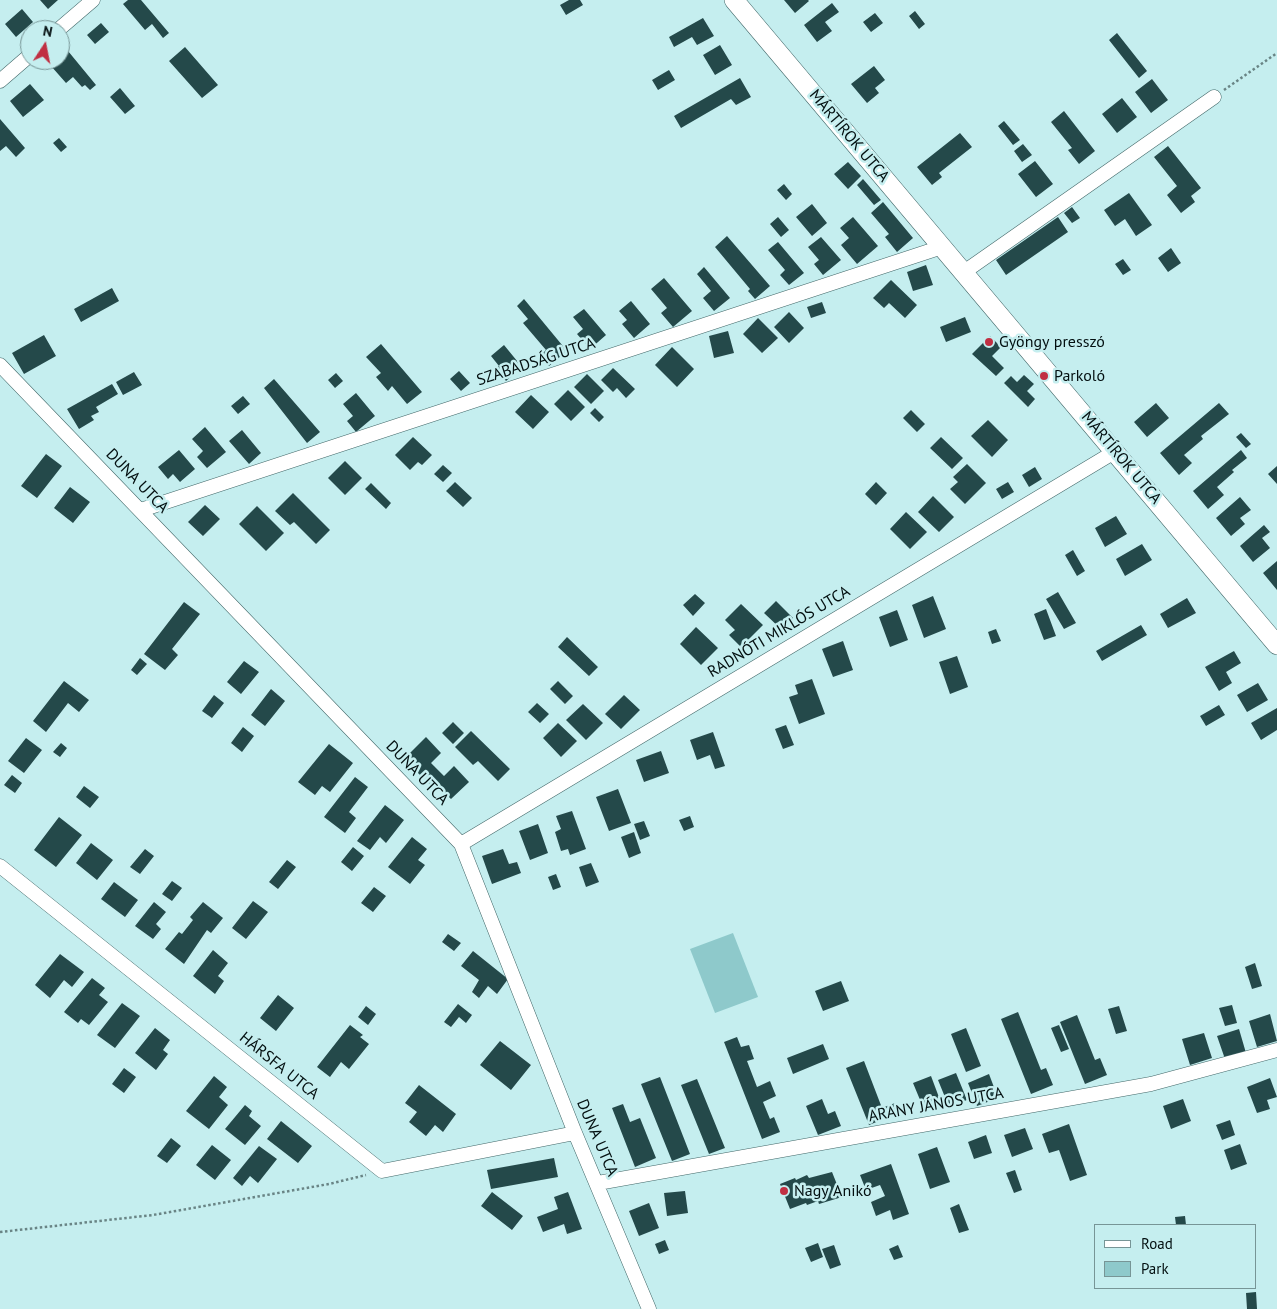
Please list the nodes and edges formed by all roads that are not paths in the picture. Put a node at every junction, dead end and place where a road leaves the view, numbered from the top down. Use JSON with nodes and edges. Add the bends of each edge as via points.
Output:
{"nodes":[{"id":1,"x":93,"y":0,"type":"edge"},
{"id":2,"x":734,"y":0,"type":"edge"},
{"id":3,"x":70,"y":20,"type":"edge"},
{"id":4,"x":20,"y":64,"type":"edge"},
{"id":5,"x":0,"y":81,"type":"edge"},
{"id":6,"x":1214,"y":97,"type":"road end"},
{"id":7,"x":942,"y":247,"type":"junction"},
{"id":8,"x":964,"y":272,"type":"junction"},
{"id":9,"x":0,"y":365,"type":"edge"},
{"id":10,"x":1116,"y":451,"type":"junction"},
{"id":11,"x":140,"y":510,"type":"junction"},
{"id":12,"x":1277,"y":645,"type":"edge"},
{"id":13,"x":460,"y":844,"type":"junction"},
{"id":14,"x":0,"y":866,"type":"edge"},
{"id":15,"x":1277,"y":1050,"type":"edge"},
{"id":16,"x":575,"y":1133,"type":"junction"},
{"id":17,"x":598,"y":1183,"type":"junction"},
{"id":18,"x":649,"y":1309,"type":"edge"}],
"edges":[{"from":1,"to":3,"type":"street"},
{"from":2,"to":7,"type":"main road","name":"MÁRTÍROK UTCA"},
{"from":4,"to":5,"type":"street"},
{"from":6,"to":8,"type":"street"},
{"from":7,"to":8,"type":"main road","name":"MÁRTÍROK UTCA"},
{"from":7,"to":11,"type":"street","name":"SZABADSÁG UTCA"},
{"from":8,"to":10,"type":"main road","name":"MÁRTÍROK UTCA"},
{"from":9,"to":11,"type":"street","name":"DUNA UTCA"},
{"from":10,"to":12,"type":"main road","name":"MÁRTÍROK UTCA"},
{"from":10,"to":13,"type":"street","name":"RADNÓTI MIKLÓS UTCA"},
{"from":11,"to":13,"type":"street","name":"DUNA UTCA"},
{"from":13,"to":16,"type":"street","name":"DUNA UTCA"},
{"from":14,"to":16,"type":"street","name":"HÁRSFA UTCA","via":[[382,1171]]},
{"from":15,"to":17,"type":"street","name":"ARANY JÁNOS UTCA","via":[[1151,1084]]},
{"from":16,"to":17,"type":"street","name":"DUNA UTCA"},
{"from":17,"to":18,"type":"street","name":"DUNA UTCA"}]}
